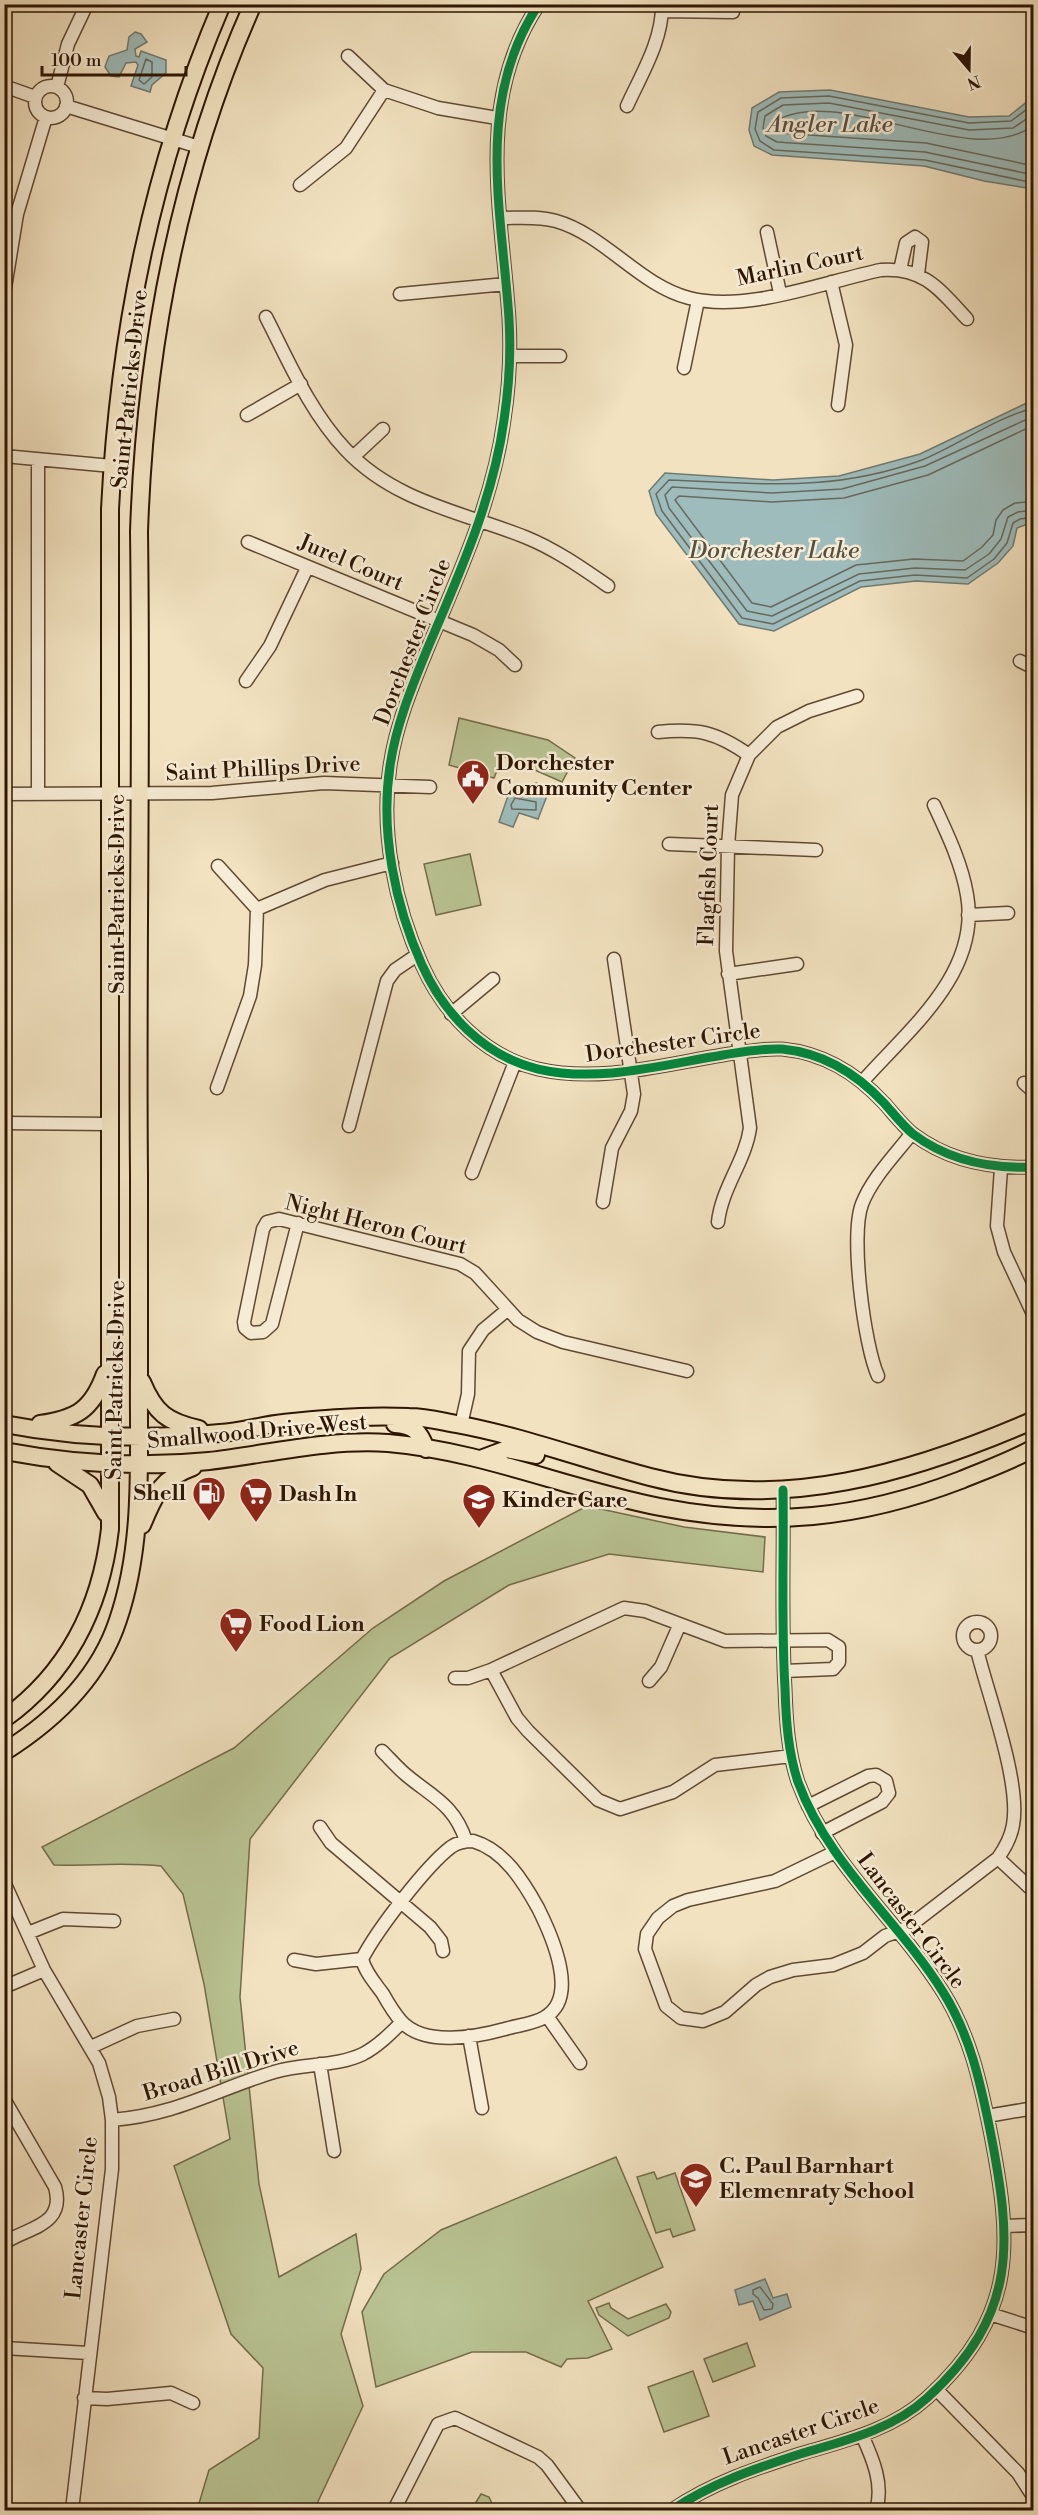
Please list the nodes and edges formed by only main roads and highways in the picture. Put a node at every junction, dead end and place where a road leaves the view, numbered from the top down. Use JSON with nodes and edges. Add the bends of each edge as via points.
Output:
{"nodes":[{"id":1,"x":222,"y":4,"type":"edge"},
{"id":2,"x":253,"y":4,"type":"edge"},
{"id":3,"x":108,"y":1365,"type":"junction"},
{"id":4,"x":139,"y":1373,"type":"junction"},
{"id":5,"x":317,"y":1420,"type":"junction"},
{"id":6,"x":1034,"y":1420,"type":"edge"},
{"id":7,"x":4,"y":1424,"type":"edge"},
{"id":8,"x":23,"y":1427,"type":"junction"},
{"id":9,"x":221,"y":1433,"type":"junction"},
{"id":10,"x":110,"y":1437,"type":"junction"},
{"id":11,"x":138,"y":1437,"type":"junction"},
{"id":12,"x":426,"y":1449,"type":"junction"},
{"id":13,"x":1034,"y":1449,"type":"edge"},
{"id":14,"x":4,"y":1451,"type":"edge"},
{"id":15,"x":483,"y":1458,"type":"junction"},
{"id":16,"x":51,"y":1459,"type":"junction"},
{"id":17,"x":209,"y":1461,"type":"junction"},
{"id":18,"x":109,"y":1465,"type":"junction"},
{"id":19,"x":138,"y":1466,"type":"junction"},
{"id":20,"x":696,"y":1485,"type":"junction"},
{"id":21,"x":110,"y":1529,"type":"junction"},
{"id":22,"x":136,"y":1537,"type":"junction"},
{"id":23,"x":4,"y":1719,"type":"edge"},
{"id":24,"x":4,"y":1752,"type":"edge"}],
"edges":[{"from":1,"to":3,"type":"main road","name":"Saint Patricks Drive","via":[[172,139],[145,232],[118,393],[112,466]]},
{"from":2,"to":4,"type":"main road","name":"Saint Patricks Drive","via":[[199,147],[165,280],[145,411],[138,532]]},
{"from":3,"to":8,"type":"main road","via":[[96,1395],[83,1410],[60,1422]]},
{"from":3,"to":10,"type":"main road","name":"Saint Patricks Drive"},
{"from":4,"to":9,"type":"main road","via":[[150,1401],[160,1413],[178,1424]]},
{"from":4,"to":11,"type":"main road","name":"Saint Patricks Drive"},
{"from":5,"to":9,"type":"main road","name":"Smallwood Drive West"},
{"from":5,"to":12,"type":"main road","via":[[412,1426],[420,1432]]},
{"from":5,"to":20,"type":"main road","name":"Smallwood Drive West","via":[[404,1416],[461,1425],[652,1477]]},
{"from":6,"to":20,"type":"main road","name":"Smallwood Drive West","via":[[920,1464],[842,1483],[783,1490]]},
{"from":7,"to":8,"type":"main road","name":"Smallwood Drive West"},
{"from":8,"to":10,"type":"main road","name":"Smallwood Drive West"},
{"from":9,"to":11,"type":"main road","name":"Smallwood Drive West"},
{"from":10,"to":11,"type":"main road","name":"Smallwood Drive West"},
{"from":10,"to":18,"type":"main road","name":"Saint Patricks Drive"},
{"from":11,"to":19,"type":"main road","name":"Saint Patricks Drive"},
{"from":12,"to":15,"type":"main road","name":"Smallwood Drive West"},
{"from":12,"to":17,"type":"main road","name":"Smallwood Drive West","via":[[359,1443],[290,1448]]},
{"from":13,"to":15,"type":"main road","name":"Smallwood Drive West","via":[[919,1496],[830,1516],[758,1520],[660,1507]]},
{"from":14,"to":16,"type":"main road","name":"Smallwood Drive West"},
{"from":15,"to":20,"type":"main road","via":[[500,1450],[516,1449],[630,1480]]},
{"from":16,"to":18,"type":"main road","name":"Smallwood Drive West"},
{"from":16,"to":21,"type":"main road","via":[[90,1485],[104,1507]]},
{"from":17,"to":19,"type":"main road","name":"Smallwood Drive West"},
{"from":17,"to":22,"type":"main road","via":[[180,1472],[160,1487]]},
{"from":18,"to":19,"type":"main road","name":"Smallwood Drive West"},
{"from":18,"to":21,"type":"main road","name":"Saint Patricks Drive"},
{"from":19,"to":22,"type":"main road","name":"Saint Patricks Drive"},
{"from":21,"to":23,"type":"main road","name":"Saint Patricks Drive","via":[[92,1610],[75,1644],[56,1673]]},
{"from":22,"to":24,"type":"main road","name":"Saint Patricks Drive","via":[[117,1623],[96,1665],[64,1706]]}]}
